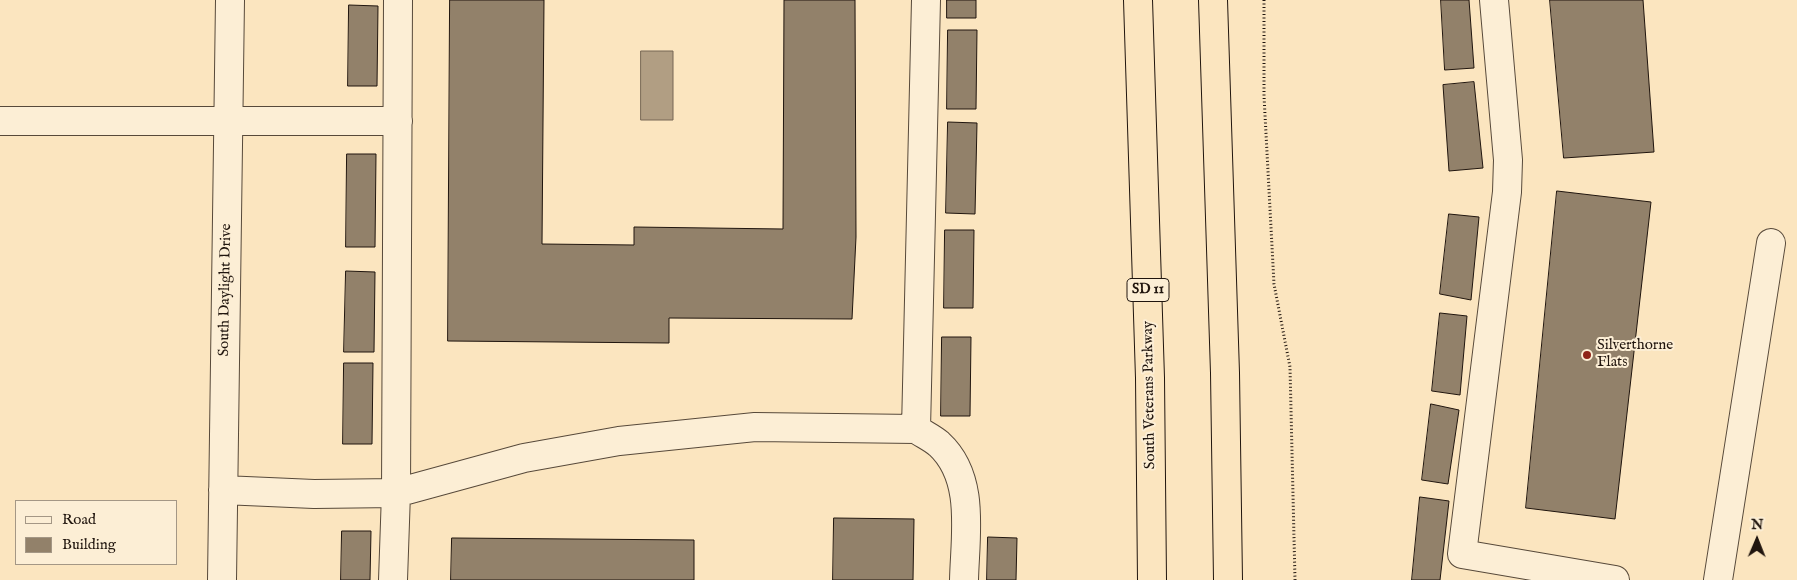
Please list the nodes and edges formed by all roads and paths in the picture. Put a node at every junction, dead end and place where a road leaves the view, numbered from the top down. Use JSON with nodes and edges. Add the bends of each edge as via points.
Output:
{"nodes":[{"id":1,"x":230,"y":0,"type":"edge"},
{"id":2,"x":398,"y":0,"type":"edge"},
{"id":3,"x":926,"y":0,"type":"edge"},
{"id":4,"x":1138,"y":0,"type":"edge"},
{"id":5,"x":1213,"y":0,"type":"edge"},
{"id":6,"x":1264,"y":0,"type":"edge"},
{"id":7,"x":1494,"y":0,"type":"edge"},
{"id":8,"x":229,"y":120,"type":"junction"},
{"id":9,"x":0,"y":121,"type":"edge"},
{"id":10,"x":398,"y":121,"type":"junction"},
{"id":11,"x":1771,"y":244,"type":"dead end"},
{"id":12,"x":916,"y":429,"type":"junction"},
{"id":13,"x":223,"y":490,"type":"junction"},
{"id":14,"x":396,"y":493,"type":"junction"},
{"id":15,"x":222,"y":580,"type":"edge"},
{"id":16,"x":393,"y":580,"type":"edge"},
{"id":17,"x":964,"y":580,"type":"edge"},
{"id":18,"x":1152,"y":580,"type":"edge"},
{"id":19,"x":1228,"y":580,"type":"edge"},
{"id":20,"x":1295,"y":580,"type":"edge"},
{"id":21,"x":1615,"y":580,"type":"edge"},
{"id":22,"x":1718,"y":580,"type":"edge"}],
"edges":[{"from":1,"to":8,"type":"street","name":"South Daylight Drive"},
{"from":2,"to":10,"type":"street"},
{"from":3,"to":12,"type":"street"},
{"from":4,"to":18,"type":"highway","name":"South Veterans Parkway","number":"SD 11","via":[[1150,378]]},
{"from":5,"to":19,"type":"highway"},
{"from":6,"to":20,"type":"path","via":[[1264,96],[1274,284],[1290,367]]},
{"from":7,"to":21,"type":"street","via":[[1508,160],[1507,192],[1462,554]]},
{"from":8,"to":9,"type":"street"},
{"from":8,"to":10,"type":"street"},
{"from":8,"to":13,"type":"street","name":"South Daylight Drive"},
{"from":10,"to":14,"type":"street"},
{"from":11,"to":22,"type":"street"},
{"from":12,"to":14,"type":"street","via":[[755,426],[618,441],[524,458]]},
{"from":12,"to":17,"type":"street","via":[[939,444],[959,472],[966,496]]},
{"from":13,"to":14,"type":"street"},
{"from":13,"to":15,"type":"street","name":"South Daylight Drive"},
{"from":14,"to":16,"type":"street"}]}
